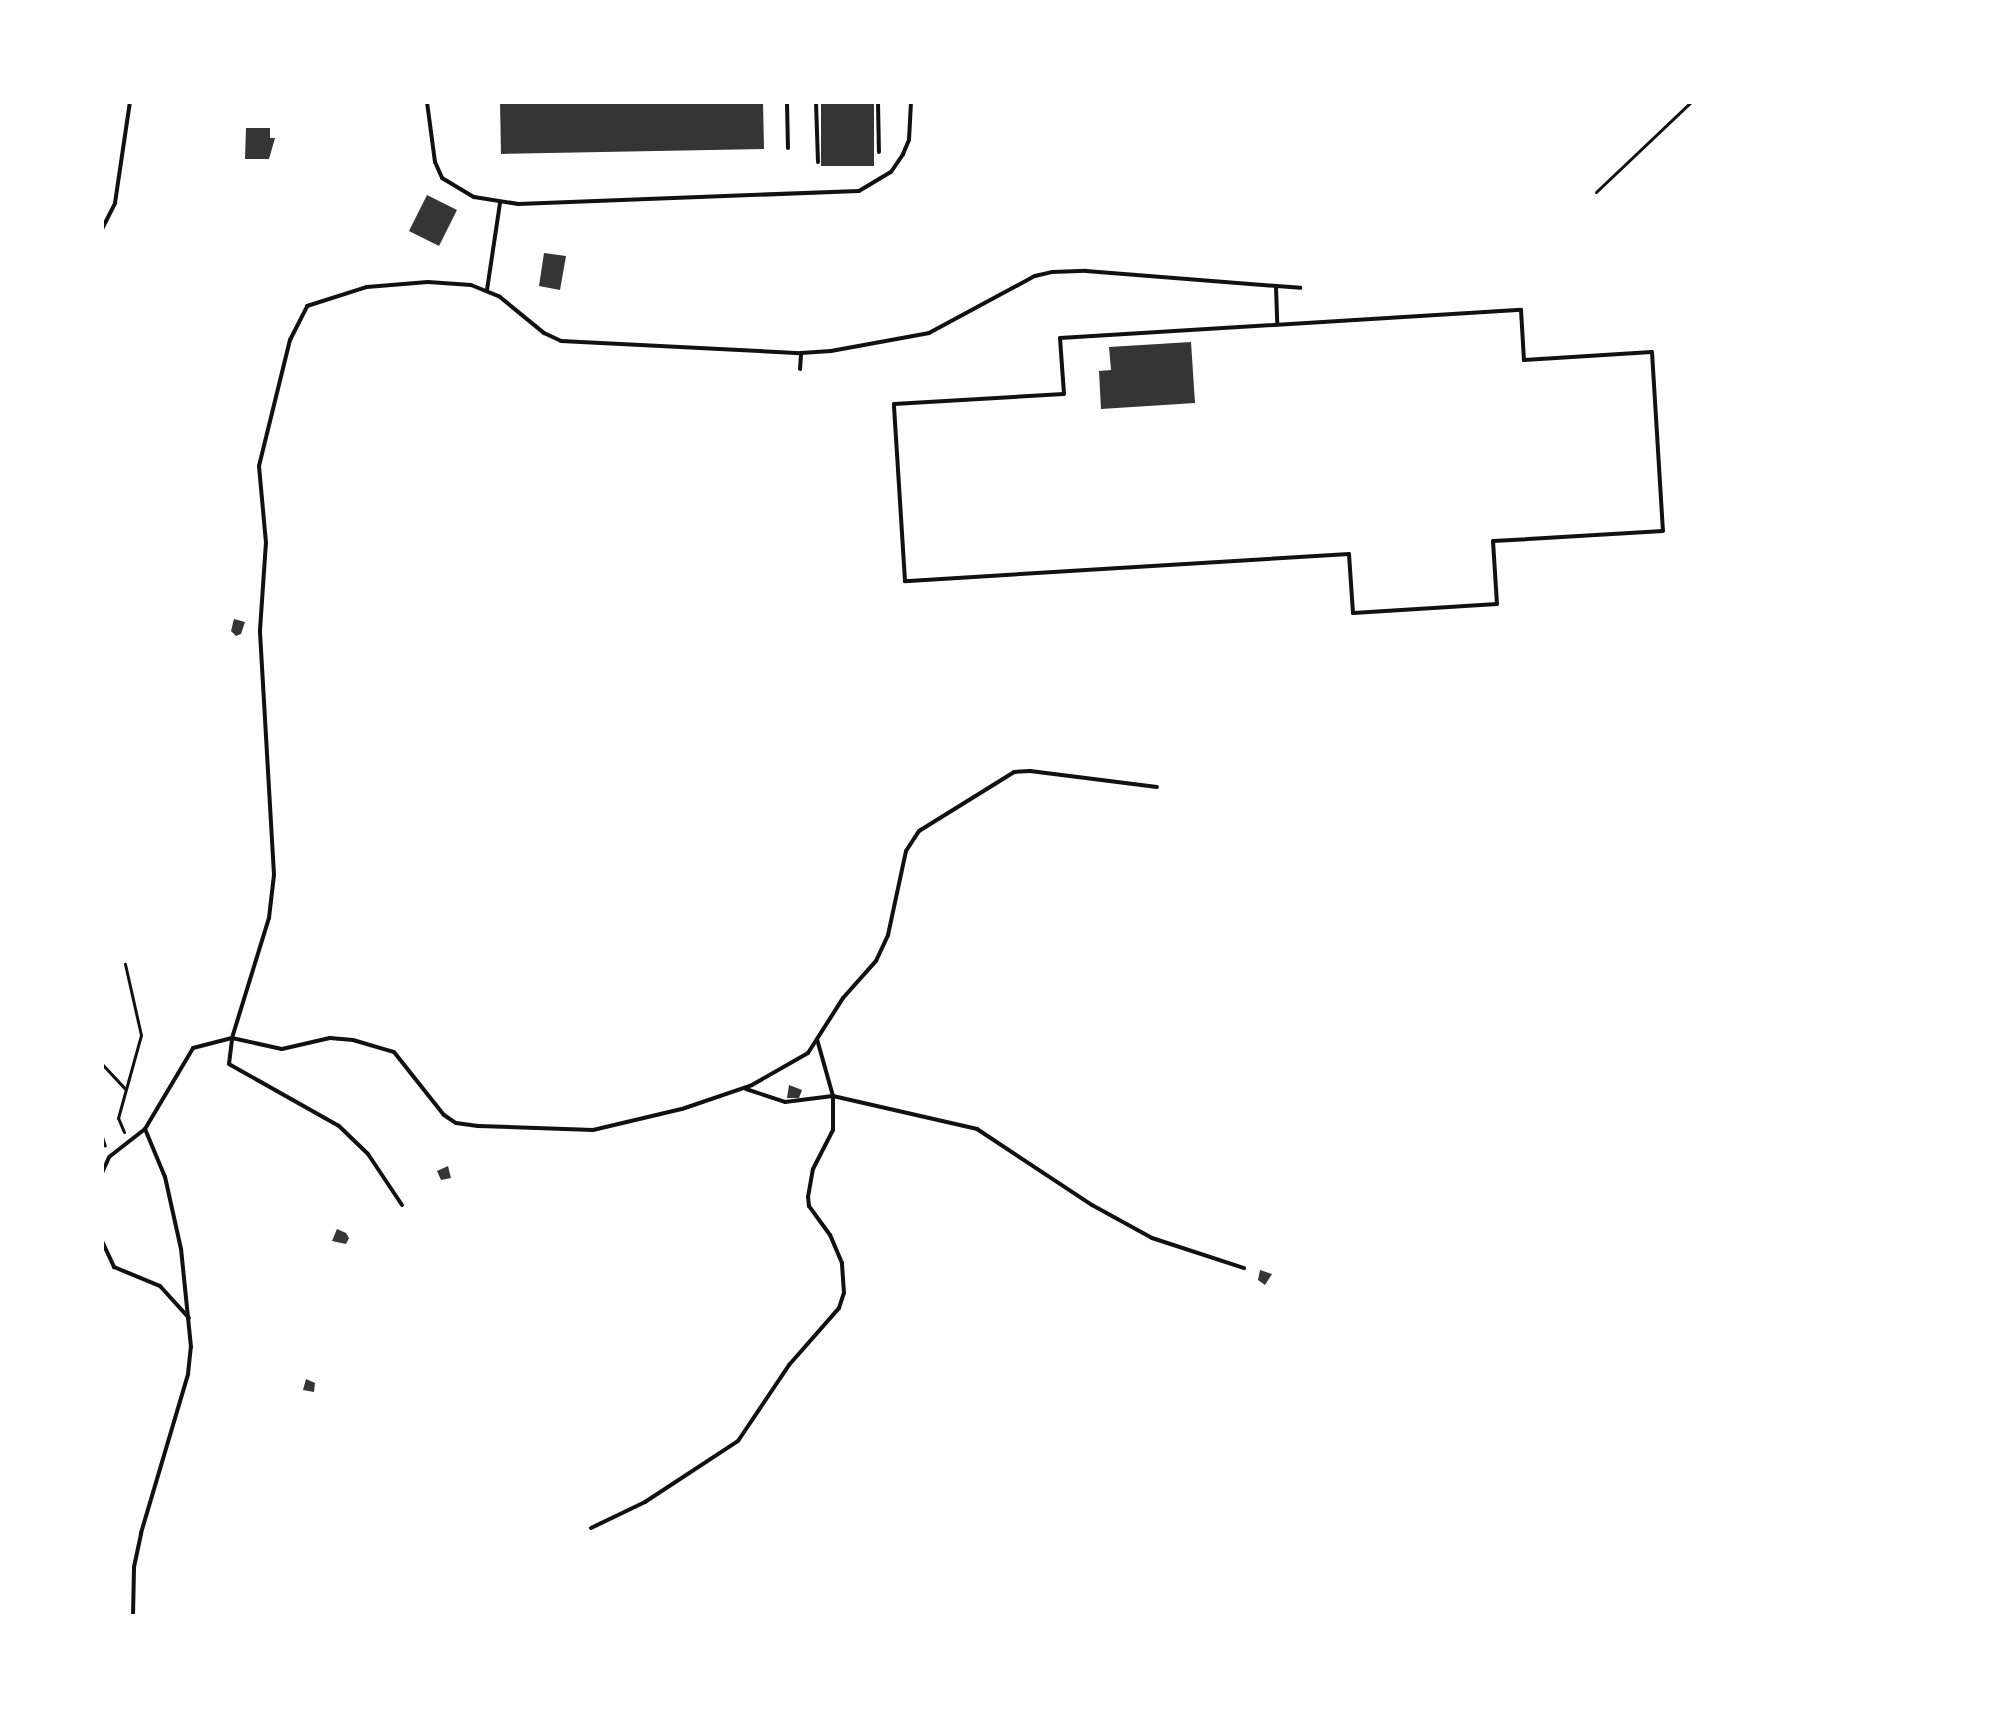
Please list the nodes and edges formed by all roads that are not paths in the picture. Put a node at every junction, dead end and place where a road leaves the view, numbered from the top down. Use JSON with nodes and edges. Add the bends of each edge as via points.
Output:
{"nodes":[{"id":1,"x":130,"y":102,"type":"edge"},
{"id":2,"x":427,"y":102,"type":"edge"},
{"id":3,"x":787,"y":102,"type":"edge"},
{"id":4,"x":816,"y":102,"type":"edge"},
{"id":5,"x":878,"y":102,"type":"edge"},
{"id":6,"x":911,"y":102,"type":"edge"},
{"id":7,"x":788,"y":148,"type":"dead end"},
{"id":8,"x":879,"y":152,"type":"dead end"},
{"id":9,"x":818,"y":162,"type":"dead end"},
{"id":10,"x":500,"y":203,"type":"junction"},
{"id":11,"x":102,"y":229,"type":"edge"},
{"id":12,"x":1276,"y":286,"type":"junction"},
{"id":13,"x":1300,"y":288,"type":"dead end"},
{"id":14,"x":487,"y":290,"type":"junction"},
{"id":15,"x":1277,"y":324,"type":"junction"},
{"id":16,"x":801,"y":353,"type":"junction"},
{"id":17,"x":800,"y":369,"type":"dead end"},
{"id":18,"x":1157,"y":787,"type":"dead end"},
{"id":19,"x":232,"y":1038,"type":"junction"},
{"id":20,"x":817,"y":1039,"type":"junction"},
{"id":21,"x":744,"y":1088,"type":"junction"},
{"id":22,"x":833,"y":1096,"type":"junction"},
{"id":23,"x":145,"y":1129,"type":"junction"},
{"id":24,"x":102,"y":1173,"type":"edge"},
{"id":25,"x":402,"y":1205,"type":"dead end"},
{"id":26,"x":102,"y":1241,"type":"edge"},
{"id":27,"x":1244,"y":1268,"type":"dead end"},
{"id":28,"x":190,"y":1318,"type":"junction"},
{"id":29,"x":591,"y":1528,"type":"dead end"},
{"id":30,"x":133,"y":1616,"type":"edge"}],
"edges":[{"from":1,"to":11,"type":"lane","via":[[115,203]]},
{"from":2,"to":10,"type":"lane","via":[[442,178],[455,188]]},
{"from":3,"to":7,"type":"lane"},
{"from":4,"to":9,"type":"lane"},
{"from":5,"to":8,"type":"lane"},
{"from":6,"to":10,"type":"lane","via":[[903,154],[891,172],[859,191]]},
{"from":10,"to":14,"type":"lane"},
{"from":12,"to":13,"type":"lane"},
{"from":12,"to":15,"type":"lane"},
{"from":12,"to":16,"type":"lane","via":[[1052,272],[929,333]]},
{"from":14,"to":16,"type":"lane","via":[[561,341]]},
{"from":14,"to":19,"type":"lane","via":[[428,282],[356,289],[307,306],[290,340],[259,466],[266,543],[260,630],[274,875],[269,918]]},
{"from":15,"to":15,"type":"lane","via":[[1521,310],[1524,360],[1652,352],[1663,531],[1493,541],[1497,604],[1353,613],[1349,554],[905,581],[894,404],[1064,394],[1060,338]]},
{"from":16,"to":17,"type":"lane"},
{"from":18,"to":20,"type":"lane","via":[[1014,772],[919,831],[906,851],[888,935],[876,961]]},
{"from":19,"to":21,"type":"lane","via":[[282,1049],[330,1038],[394,1052],[444,1115],[478,1126],[593,1130]]},
{"from":19,"to":23,"type":"lane","via":[[193,1048]]},
{"from":19,"to":25,"type":"lane","via":[[229,1064],[339,1126],[368,1154]]},
{"from":20,"to":21,"type":"lane","via":[[808,1053]]},
{"from":20,"to":22,"type":"lane"},
{"from":21,"to":22,"type":"lane","via":[[785,1102]]},
{"from":22,"to":27,"type":"lane","via":[[977,1129],[1152,1238]]},
{"from":22,"to":29,"type":"lane","via":[[833,1130],[813,1169],[808,1197],[842,1263],[839,1308],[789,1365],[738,1441],[645,1502]]},
{"from":23,"to":24,"type":"lane","via":[[109,1157]]},
{"from":23,"to":28,"type":"lane","via":[[165,1177]]},
{"from":26,"to":28,"type":"lane","via":[[114,1267],[160,1286]]},
{"from":28,"to":30,"type":"lane","via":[[188,1374],[141,1533]]}]}
